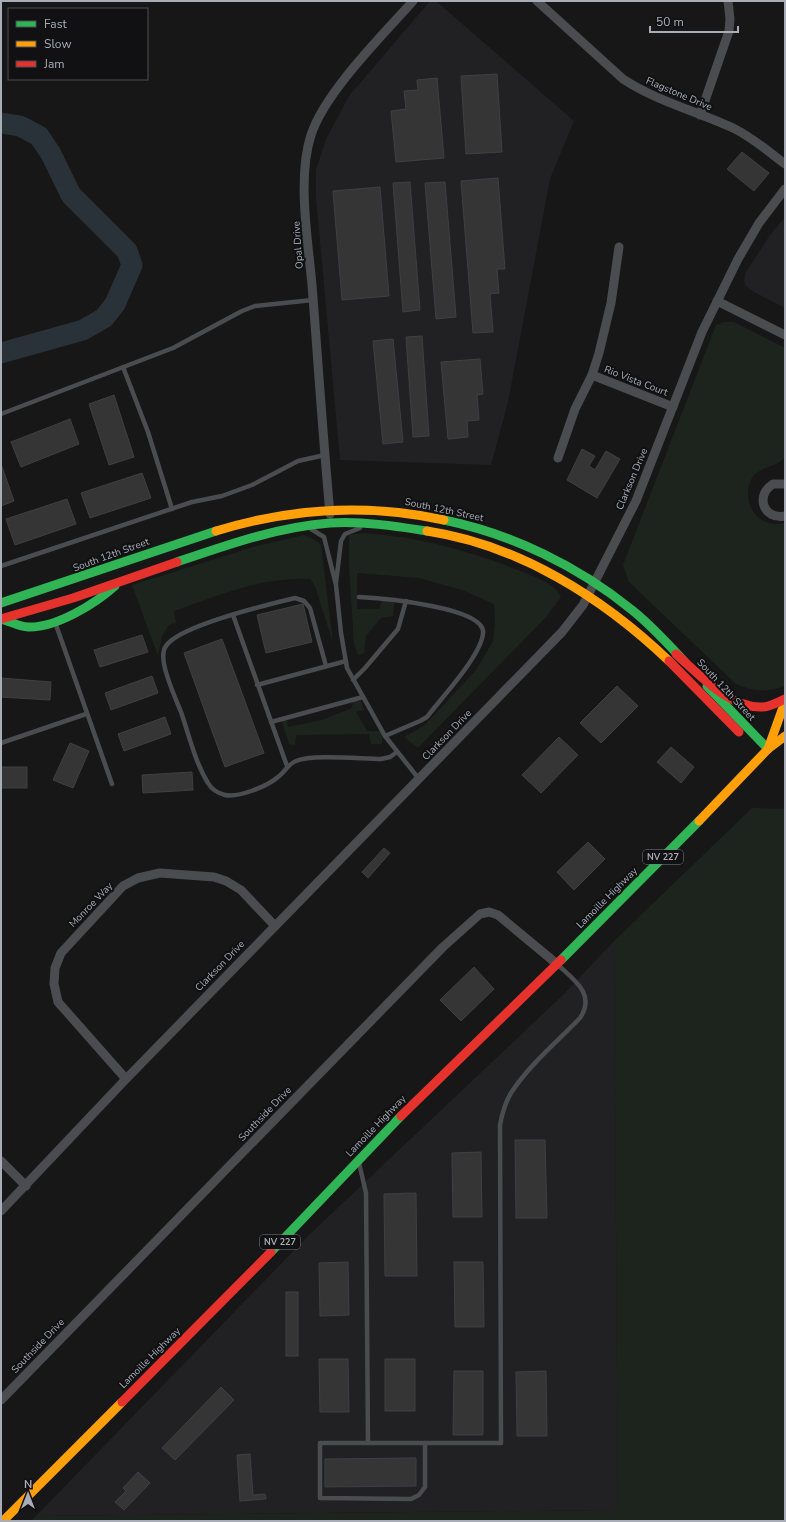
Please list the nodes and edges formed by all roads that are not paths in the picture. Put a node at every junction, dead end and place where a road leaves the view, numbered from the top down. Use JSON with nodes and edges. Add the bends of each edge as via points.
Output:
{"nodes":[{"id":1,"x":413,"y":1,"type":"edge"},
{"id":2,"x":537,"y":1,"type":"edge"},
{"id":3,"x":728,"y":1,"type":"edge"},
{"id":4,"x":700,"y":114,"type":"junction"},
{"id":5,"x":785,"y":164,"type":"edge"},
{"id":6,"x":785,"y":189,"type":"edge"},
{"id":7,"x":620,"y":247,"type":"dead end"},
{"id":8,"x":313,"y":300,"type":"junction"},
{"id":9,"x":717,"y":301,"type":"junction"},
{"id":10,"x":785,"y":335,"type":"edge"},
{"id":11,"x":124,"y":368,"type":"junction"},
{"id":12,"x":592,"y":375,"type":"junction"},
{"id":13,"x":673,"y":407,"type":"junction"},
{"id":14,"x":1,"y":414,"type":"edge"},
{"id":15,"x":325,"y":455,"type":"junction"},
{"id":16,"x":558,"y":458,"type":"dead end"},
{"id":17,"x":785,"y":484,"type":"edge"},
{"id":18,"x":172,"y":509,"type":"junction"},
{"id":19,"x":330,"y":509,"type":"junction"},
{"id":20,"x":785,"y":516,"type":"edge"},
{"id":21,"x":331,"y":523,"type":"junction"},
{"id":22,"x":370,"y":524,"type":"junction"},
{"id":23,"x":302,"y":527,"type":"junction"},
{"id":24,"x":1,"y":566,"type":"edge"},
{"id":25,"x":121,"y":580,"type":"junction"},
{"id":26,"x":594,"y":582,"type":"junction"},
{"id":27,"x":336,"y":585,"type":"junction"},
{"id":28,"x":588,"y":595,"type":"junction"},
{"id":29,"x":359,"y":597,"type":"dead end"},
{"id":30,"x":406,"y":601,"type":"junction"},
{"id":31,"x":1,"y":603,"type":"edge"},
{"id":32,"x":233,"y":615,"type":"junction"},
{"id":33,"x":1,"y":619,"type":"edge"},
{"id":34,"x":55,"y":621,"type":"junction"},
{"id":35,"x":676,"y":654,"type":"junction"},
{"id":36,"x":346,"y":661,"type":"junction"},
{"id":37,"x":326,"y":666,"type":"junction"},
{"id":38,"x":353,"y":680,"type":"junction"},
{"id":39,"x":257,"y":685,"type":"junction"},
{"id":40,"x":363,"y":697,"type":"junction"},
{"id":41,"x":785,"y":698,"type":"edge"},
{"id":42,"x":785,"y":707,"type":"edge"},
{"id":43,"x":86,"y":714,"type":"junction"},
{"id":44,"x":271,"y":722,"type":"junction"},
{"id":45,"x":385,"y":736,"type":"junction"},
{"id":46,"x":785,"y":736,"type":"edge"},
{"id":47,"x":1,"y":743,"type":"edge"},
{"id":48,"x":396,"y":752,"type":"junction"},
{"id":49,"x":765,"y":752,"type":"junction"},
{"id":50,"x":287,"y":766,"type":"junction"},
{"id":51,"x":419,"y":779,"type":"junction"},
{"id":52,"x":112,"y":784,"type":"dead end"},
{"id":53,"x":275,"y":926,"type":"junction"},
{"id":54,"x":556,"y":964,"type":"junction"},
{"id":55,"x":126,"y":1079,"type":"junction"},
{"id":56,"x":358,"y":1160,"type":"junction"},
{"id":57,"x":1,"y":1161,"type":"edge"},
{"id":58,"x":26,"y":1186,"type":"junction"},
{"id":59,"x":1,"y":1211,"type":"edge"},
{"id":60,"x":1,"y":1400,"type":"edge"},
{"id":61,"x":368,"y":1443,"type":"junction"},
{"id":62,"x":425,"y":1443,"type":"junction"},
{"id":63,"x":3,"y":1521,"type":"edge"}],
"edges":[{"from":1,"to":8,"type":"street","name":"Opal Drive","via":[[340,85],[321,113],[311,134],[305,167]]},
{"from":2,"to":4,"type":"street","name":"Flagstone Drive","via":[[623,79],[654,97]]},
{"from":3,"to":4,"type":"street","via":[[729,31]]},
{"from":4,"to":5,"type":"street","name":"Flagstone Drive","via":[[756,141]]},
{"from":6,"to":9,"type":"street","name":"Clarkson Drive","via":[[759,223]]},
{"from":7,"to":12,"type":"street","via":[[611,303]]},
{"from":8,"to":11,"type":"lane","via":[[255,306],[242,310],[173,348]]},
{"from":8,"to":15,"type":"street","name":"Opal Drive"},
{"from":9,"to":10,"type":"street"},
{"from":9,"to":13,"type":"street","name":"Clarkson Drive"},
{"from":11,"to":14,"type":"lane"},
{"from":11,"to":18,"type":"lane","via":[[148,432]]},
{"from":12,"to":13,"type":"street","name":"Rio Vista Court"},
{"from":12,"to":16,"type":"street","via":[[575,409]]},
{"from":13,"to":26,"type":"street","name":"Clarkson Drive","via":[[636,502]]},
{"from":15,"to":18,"type":"lane","via":[[291,463],[252,485],[222,496]]},
{"from":15,"to":19,"type":"street","name":"Opal Drive"},
{"from":17,"to":20,"type":"street","via":[[773,484],[765,491],[763,497],[764,508],[768,513],[779,517]]},
{"from":18,"to":24,"type":"lane"},
{"from":19,"to":21,"type":"street","name":"Opal Drive"},
{"from":19,"to":26,"type":"main road","name":"South 12th Street","via":[[394,510],[465,523],[529,546]]},
{"from":19,"to":31,"type":"main road","name":"South 12th Street","via":[[273,517],[226,528]]},
{"from":21,"to":22,"type":"main road","name":"South 12th Street"},
{"from":21,"to":23,"type":"main road","name":"South 12th Street"},
{"from":22,"to":27,"type":"lane","via":[[342,538],[339,545]]},
{"from":22,"to":28,"type":"main road","name":"South 12th Street","via":[[442,533],[479,543],[537,566]]},
{"from":23,"to":25,"type":"main road","name":"South 12th Street","via":[[241,540]]},
{"from":23,"to":27,"type":"lane","via":[[316,530],[324,537]]},
{"from":25,"to":33,"type":"main road","name":"South 12th Street","via":[[73,598]]},
{"from":25,"to":34,"type":"main road","via":[[109,592],[80,610]]},
{"from":26,"to":28,"type":"street","name":"Clarkson Drive"},
{"from":26,"to":35,"type":"main road","name":"South 12th Street","via":[[650,626]]},
{"from":27,"to":36,"type":"lane"},
{"from":28,"to":49,"type":"main road","name":"South 12th Street","via":[[651,645]]},
{"from":28,"to":51,"type":"street","name":"Clarkson Drive","via":[[562,632]]},
{"from":29,"to":30,"type":"lane"},
{"from":30,"to":38,"type":"lane","via":[[398,629]]},
{"from":30,"to":45,"type":"lane","via":[[458,613],[481,624],[484,634],[476,652],[427,717]]},
{"from":32,"to":37,"type":"lane","via":[[295,598],[304,601],[310,608]]},
{"from":32,"to":39,"type":"lane"},
{"from":32,"to":50,"type":"lane","via":[[188,631],[170,640],[165,647],[163,654],[166,672],[193,748],[212,789],[228,796],[267,785],[280,776]]},
{"from":33,"to":34,"type":"main road","via":[[30,627]]},
{"from":34,"to":43,"type":"lane"},
{"from":35,"to":41,"type":"main road","via":[[735,700],[748,706],[774,704]]},
{"from":35,"to":49,"type":"main road","name":"South 12th Street"},
{"from":36,"to":37,"type":"lane"},
{"from":36,"to":38,"type":"lane"},
{"from":37,"to":39,"type":"lane"},
{"from":38,"to":40,"type":"lane"},
{"from":39,"to":44,"type":"lane"},
{"from":40,"to":44,"type":"lane"},
{"from":40,"to":45,"type":"lane"},
{"from":42,"to":49,"type":"main road","name":"Lamoille Highway","number":"NV 227"},
{"from":43,"to":47,"type":"lane"},
{"from":43,"to":52,"type":"lane"},
{"from":44,"to":50,"type":"lane"},
{"from":45,"to":48,"type":"lane"},
{"from":46,"to":49,"type":"main road","name":"Lamoille Highway","number":"NV 227"},
{"from":48,"to":50,"type":"lane","via":[[390,757],[380,759],[304,758]]},
{"from":48,"to":51,"type":"lane"},
{"from":49,"to":54,"type":"main road","name":"Lamoille Highway","number":"NV 227"},
{"from":51,"to":53,"type":"street","name":"Clarkson Drive"},
{"from":53,"to":55,"type":"street","name":"Clarkson Drive"},
{"from":53,"to":55,"type":"street","name":"Monroe Way","via":[[241,890],[214,877],[160,873],[138,878],[123,886],[61,953],[55,968],[54,984],[58,1002]]},
{"from":54,"to":56,"type":"main road","name":"Lamoille Highway","number":"NV 227"},
{"from":54,"to":60,"type":"street","name":"Southside Drive","via":[[498,915],[489,912],[480,914],[443,947]]},
{"from":54,"to":62,"type":"lane","via":[[583,991],[586,1000],[585,1010],[535,1063],[511,1094],[500,1125],[501,1443]]},
{"from":55,"to":58,"type":"street","name":"Clarkson Drive"},
{"from":56,"to":61,"type":"lane","via":[[366,1193]]},
{"from":56,"to":63,"type":"main road","name":"Lamoille Highway","number":"NV 227","via":[[251,1273]]},
{"from":57,"to":58,"type":"street"},
{"from":58,"to":59,"type":"street","name":"Clarkson Drive"},
{"from":61,"to":62,"type":"lane"},
{"from":61,"to":62,"type":"lane","via":[[320,1443],[320,1498],[411,1498],[420,1495],[425,1487]]}]}
